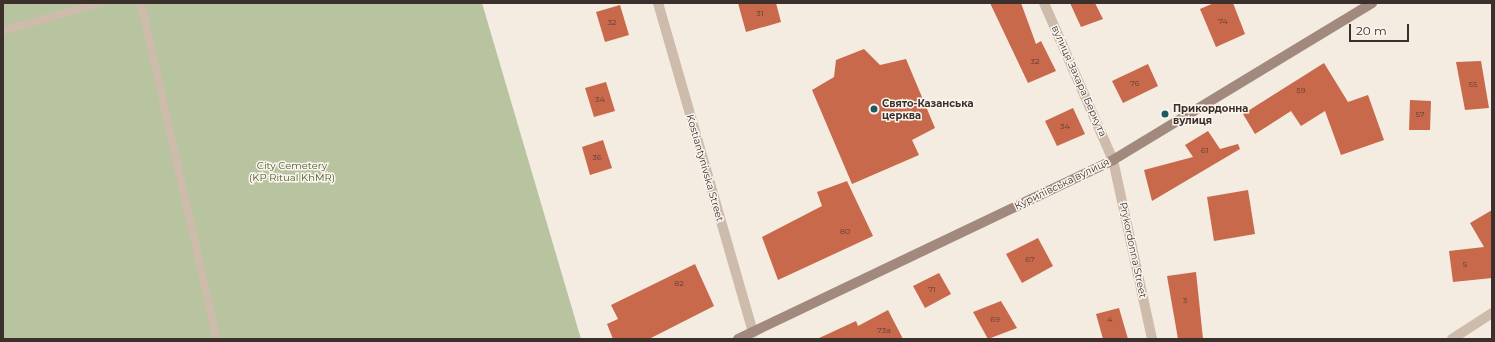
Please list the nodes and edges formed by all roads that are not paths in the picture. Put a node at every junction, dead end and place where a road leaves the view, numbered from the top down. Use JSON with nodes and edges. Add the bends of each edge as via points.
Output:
{"nodes":[{"id":1,"x":99,"y":3,"type":"edge"},
{"id":2,"x":141,"y":3,"type":"edge"},
{"id":3,"x":658,"y":3,"type":"edge"},
{"id":4,"x":1044,"y":3,"type":"edge"},
{"id":5,"x":1372,"y":3,"type":"edge"},
{"id":6,"x":3,"y":31,"type":"edge"},
{"id":7,"x":1113,"y":160,"type":"junction"},
{"id":8,"x":1492,"y":313,"type":"edge"},
{"id":9,"x":753,"y":333,"type":"junction"},
{"id":10,"x":217,"y":339,"type":"edge"},
{"id":11,"x":738,"y":339,"type":"edge"},
{"id":12,"x":1152,"y":339,"type":"edge"},
{"id":13,"x":1452,"y":339,"type":"edge"}],
"edges":[{"from":1,"to":6,"type":"lane"},
{"from":2,"to":10,"type":"lane"},
{"from":3,"to":9,"type":"street","name":"Kostiantynivska Street"},
{"from":4,"to":7,"type":"street","name":"вулиця Захара Беркута"},
{"from":5,"to":7,"type":"main road","name":"Курилівська вулиця"},
{"from":7,"to":9,"type":"main road","name":"Курилівська вулиця"},
{"from":7,"to":12,"type":"street","name":"Prykordonna Street"},
{"from":8,"to":13,"type":"street"},
{"from":9,"to":11,"type":"main road","name":"Курилівська вулиця"}]}
